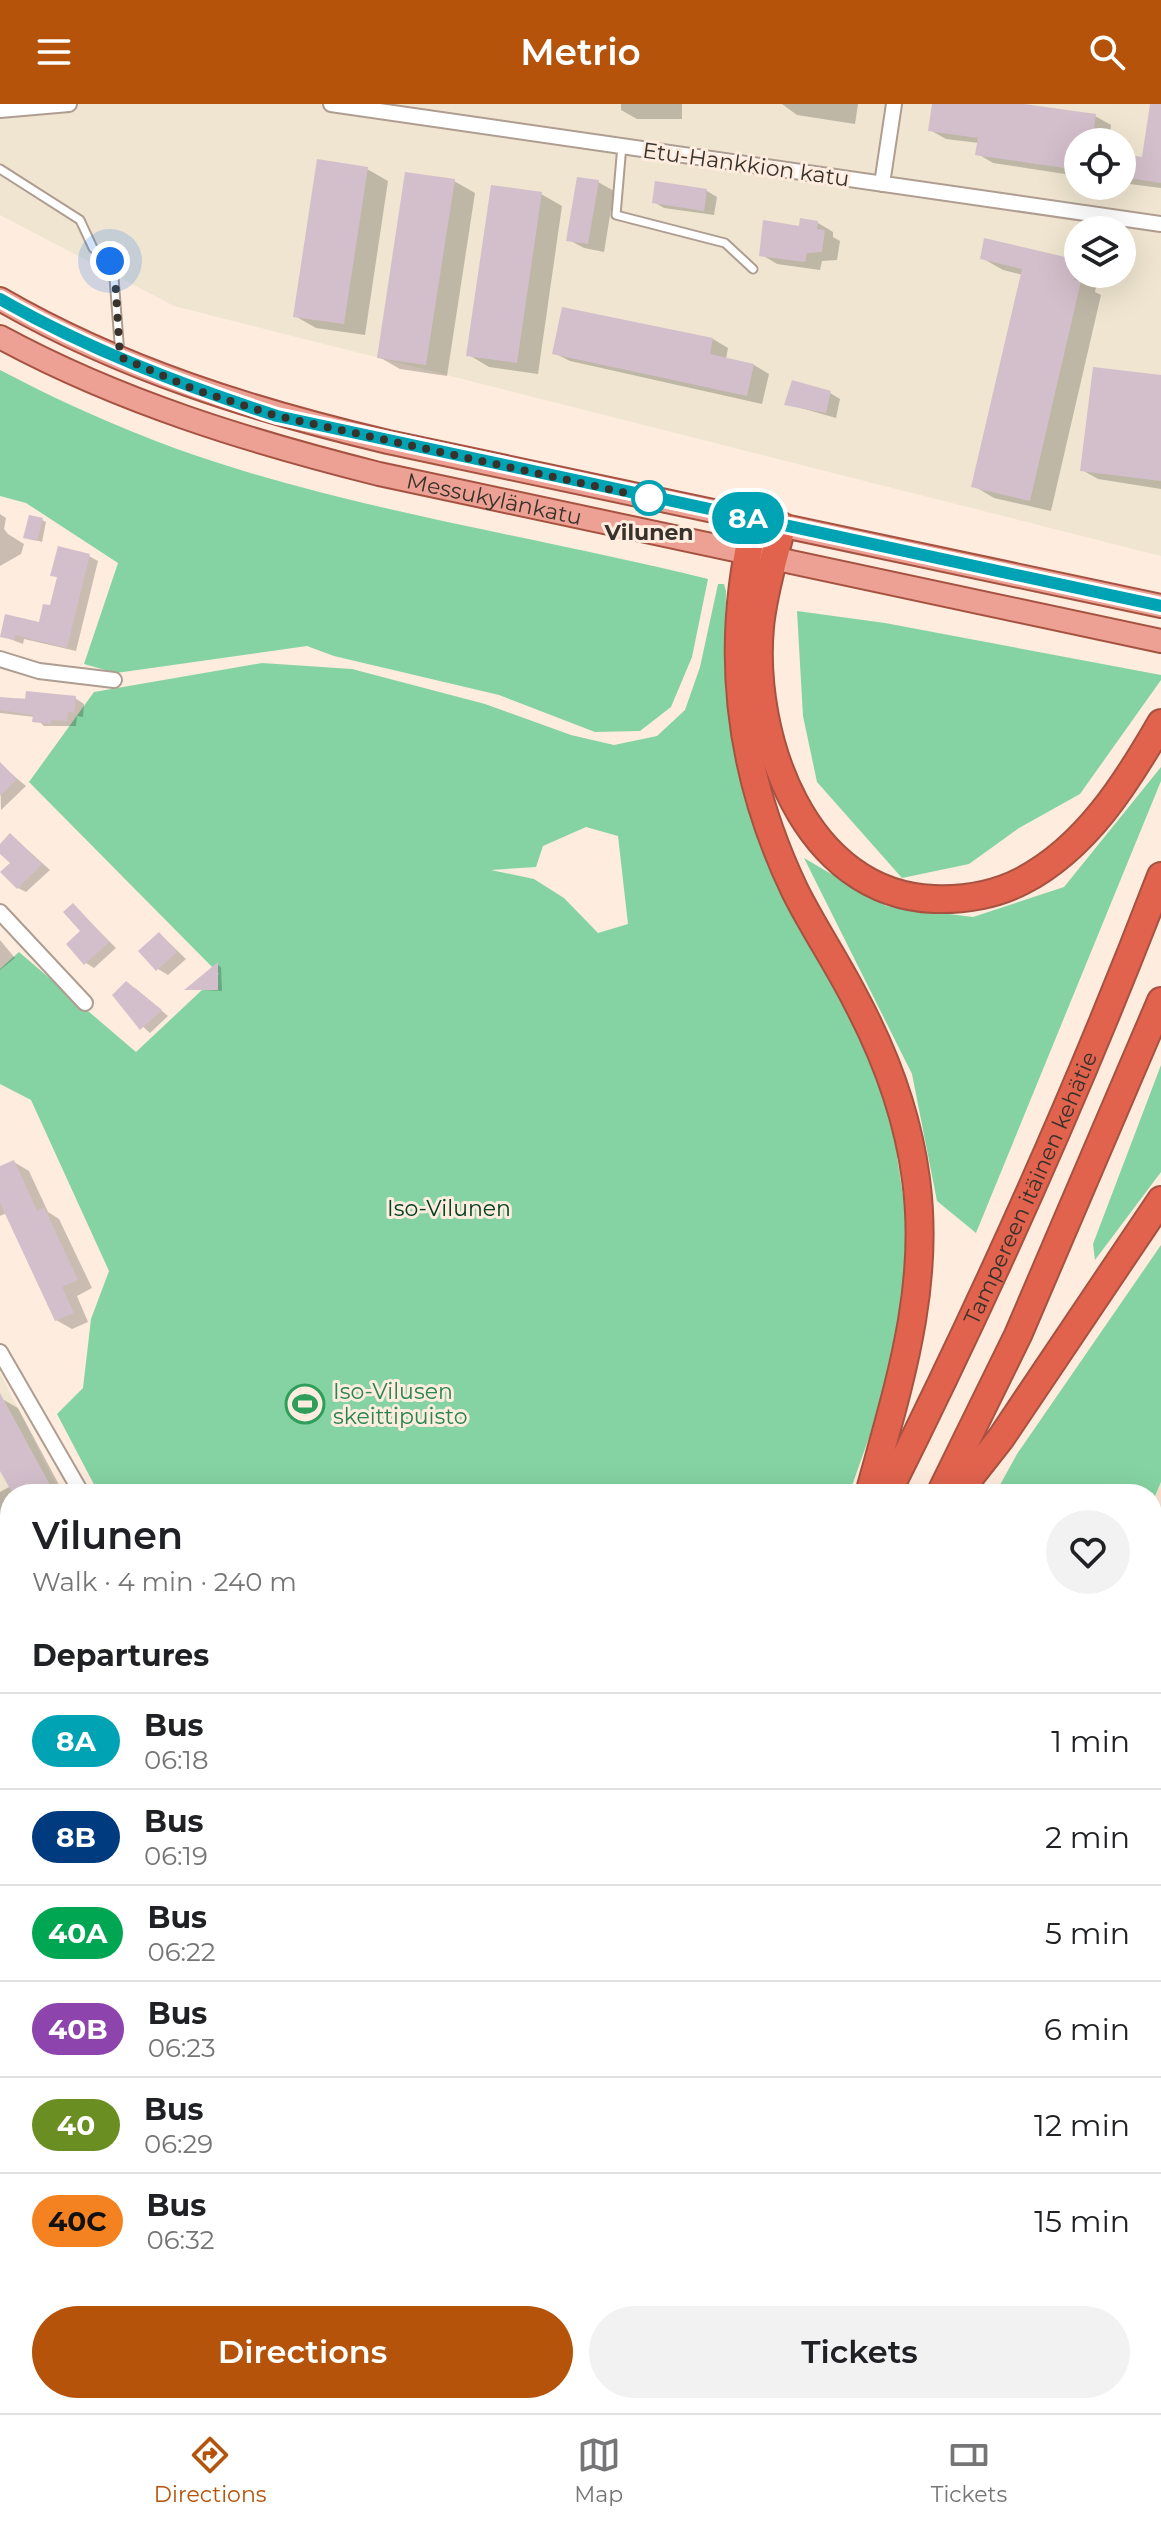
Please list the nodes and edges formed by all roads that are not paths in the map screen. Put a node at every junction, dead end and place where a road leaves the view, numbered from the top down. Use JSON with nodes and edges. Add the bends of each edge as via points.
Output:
{"nodes":[{"id":1,"x":69,"y":104,"type":"edge"},
{"id":2,"x":331,"y":104,"type":"edge"},
{"id":3,"x":894,"y":104,"type":"edge"},
{"id":4,"x":0,"y":110,"type":"edge"},
{"id":5,"x":622,"y":145,"type":"junction"},
{"id":6,"x":0,"y":169,"type":"edge"},
{"id":7,"x":882,"y":184,"type":"junction"},
{"id":8,"x":1161,"y":224,"type":"edge"},
{"id":9,"x":753,"y":269,"type":"dead end"},
{"id":10,"x":0,"y":299,"type":"edge"},
{"id":11,"x":0,"y":337,"type":"edge"},
{"id":12,"x":120,"y":357,"type":"junction"},
{"id":13,"x":755,"y":520,"type":"junction"},
{"id":14,"x":782,"y":526,"type":"junction"},
{"id":15,"x":748,"y":551,"type":"junction"},
{"id":16,"x":775,"y":557,"type":"junction"},
{"id":17,"x":1159,"y":606,"type":"edge"},
{"id":18,"x":1153,"y":640,"type":"edge"},
{"id":19,"x":0,"y":659,"type":"edge"},
{"id":20,"x":114,"y":680,"type":"dead end"},
{"id":21,"x":1161,"y":723,"type":"edge"},
{"id":22,"x":1161,"y":876,"type":"edge"},
{"id":23,"x":0,"y":912,"type":"edge"},
{"id":24,"x":1161,"y":1001,"type":"edge"},
{"id":25,"x":85,"y":1003,"type":"dead end"},
{"id":26,"x":1161,"y":1200,"type":"edge"},
{"id":27,"x":0,"y":1352,"type":"edge"},
{"id":28,"x":76,"y":1484,"type":"edge"},
{"id":29,"x":872,"y":1484,"type":"edge"},
{"id":30,"x":892,"y":1484,"type":"edge"},
{"id":31,"x":945,"y":1484,"type":"edge"},
{"id":32,"x":965,"y":1484,"type":"edge"}],
"edges":[{"from":1,"to":4,"type":"street"},
{"from":2,"to":5,"type":"street","name":"Etu-Hankkion katu"},
{"from":3,"to":7,"type":"street"},
{"from":5,"to":7,"type":"street","name":"Etu-Hankkion katu"},
{"from":5,"to":9,"type":"lane","via":[[616,215],[725,243]]},
{"from":6,"to":12,"type":"lane","via":[[80,220],[93,248],[113,265]]},
{"from":7,"to":8,"type":"street","name":"Etu-Hankkion katu"},
{"from":10,"to":12,"type":"main road","name":"Messukylänkatu"},
{"from":11,"to":15,"type":"main road","name":"Messukylänkatu","via":[[107,388],[272,447]]},
{"from":12,"to":13,"type":"main road","name":"Messukylänkatu","via":[[196,390],[277,416]]},
{"from":13,"to":14,"type":"main road","name":"Messukylänkatu"},
{"from":13,"to":15,"type":"highway"},
{"from":14,"to":16,"type":"highway"},
{"from":14,"to":17,"type":"main road","name":"Messukylänkatu"},
{"from":15,"to":16,"type":"main road","name":"Messukylänkatu"},
{"from":15,"to":29,"type":"highway","via":[[737,631],[752,769],[791,881],[878,1045],[908,1135],[916,1179],[920,1226],[913,1319],[904,1375]]},
{"from":16,"to":18,"type":"main road","name":"Messukylänkatu"},
{"from":16,"to":21,"type":"highway","via":[[760,629],[763,703],[777,760],[811,831],[849,869],[874,884],[947,899],[997,892],[1021,882],[1063,853],[1106,808]]},
{"from":19,"to":20,"type":"street","via":[[39,671]]},
{"from":22,"to":30,"type":"highway","name":"Tampereen itäinen kehätie","via":[[980,1304]]},
{"from":23,"to":25,"type":"street"},
{"from":24,"to":31,"type":"highway","name":"Tampereen itäinen kehätie","via":[[1024,1322]]},
{"from":26,"to":32,"type":"highway"},
{"from":27,"to":28,"type":"street"}]}
